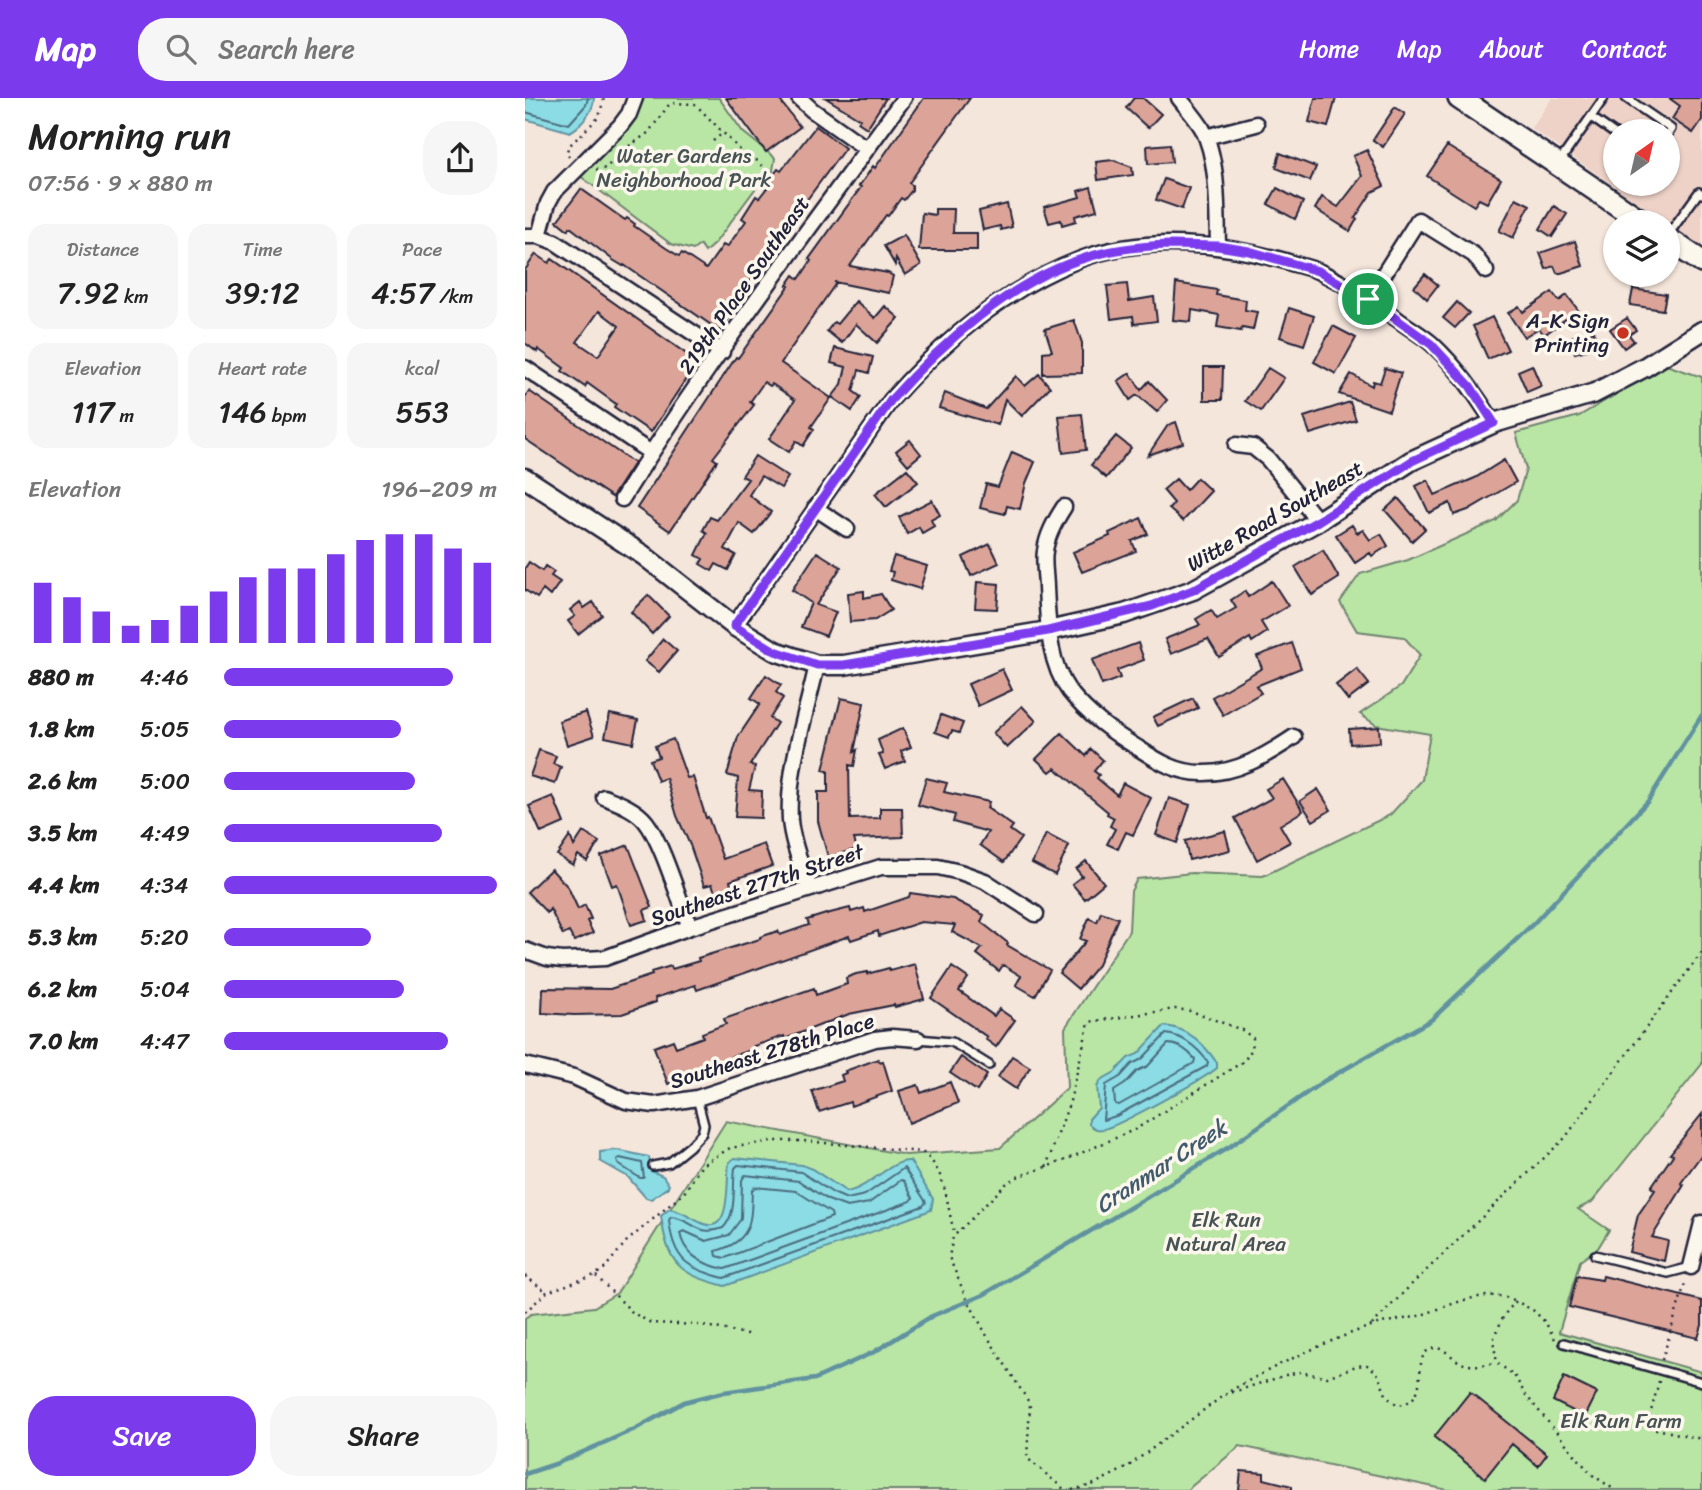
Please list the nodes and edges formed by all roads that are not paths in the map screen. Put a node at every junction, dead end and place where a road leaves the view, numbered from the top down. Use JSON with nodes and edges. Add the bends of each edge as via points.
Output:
{"nodes":[{"id":1,"x":635,"y":98,"type":"edge"},
{"id":2,"x":799,"y":98,"type":"edge"},
{"id":3,"x":904,"y":98,"type":"edge"},
{"id":4,"x":1179,"y":98,"type":"edge"},
{"id":5,"x":1459,"y":98,"type":"edge"},
{"id":6,"x":1604,"y":98,"type":"edge"},
{"id":7,"x":1626,"y":98,"type":"edge"},
{"id":8,"x":1591,"y":117,"type":"junction"},
{"id":9,"x":1656,"y":119,"type":"edge"},
{"id":10,"x":1256,"y":124,"type":"dead end"},
{"id":11,"x":1603,"y":126,"type":"edge"},
{"id":12,"x":1206,"y":137,"type":"junction"},
{"id":13,"x":867,"y":149,"type":"junction"},
{"id":14,"x":1558,"y":165,"type":"junction"},
{"id":15,"x":1702,"y":194,"type":"edge"},
{"id":16,"x":1625,"y":210,"type":"edge"},
{"id":17,"x":1680,"y":219,"type":"edge"},
{"id":18,"x":532,"y":236,"type":"edge"},
{"id":19,"x":1218,"y":246,"type":"junction"},
{"id":20,"x":1680,"y":246,"type":"edge"},
{"id":21,"x":1702,"y":262,"type":"edge"},
{"id":22,"x":1486,"y":271,"type":"dead end"},
{"id":23,"x":1368,"y":299,"type":"junction"},
{"id":24,"x":1702,"y":331,"type":"edge"},
{"id":25,"x":722,"y":352,"type":"junction"},
{"id":26,"x":525,"y":368,"type":"edge"},
{"id":27,"x":1494,"y":423,"type":"junction"},
{"id":28,"x":1236,"y":445,"type":"dead end"},
{"id":29,"x":651,"y":453,"type":"junction"},
{"id":30,"x":525,"y":478,"type":"edge"},
{"id":31,"x":622,"y":499,"type":"dead end"},
{"id":32,"x":815,"y":508,"type":"junction"},
{"id":33,"x":1064,"y":508,"type":"dead end"},
{"id":34,"x":1318,"y":521,"type":"junction"},
{"id":35,"x":847,"y":529,"type":"dead end"},
{"id":36,"x":734,"y":626,"type":"junction"},
{"id":37,"x":1048,"y":631,"type":"junction"},
{"id":38,"x":817,"y":665,"type":"junction"},
{"id":39,"x":1294,"y":737,"type":"dead end"},
{"id":40,"x":604,"y":797,"type":"dead end"},
{"id":41,"x":809,"y":888,"type":"junction"},
{"id":42,"x":1037,"y":914,"type":"dead end"},
{"id":43,"x":690,"y":927,"type":"junction"},
{"id":44,"x":525,"y":950,"type":"edge"},
{"id":45,"x":918,"y":1039,"type":"joint"},
{"id":46,"x":525,"y":1065,"type":"edge"},
{"id":47,"x":989,"y":1065,"type":"dead end"},
{"id":48,"x":697,"y":1098,"type":"junction"},
{"id":49,"x":653,"y":1166,"type":"dead end"},
{"id":50,"x":1702,"y":1223,"type":"edge"},
{"id":51,"x":1595,"y":1255,"type":"dead end"},
{"id":52,"x":1699,"y":1269,"type":"edge"},
{"id":53,"x":1564,"y":1343,"type":"road end"},
{"id":54,"x":1702,"y":1382,"type":"edge"}],
"edges":[{"from":1,"to":18,"type":"street","via":[[620,126],[554,192]]},
{"from":2,"to":13,"type":"street"},
{"from":3,"to":13,"type":"street","name":"219th Place Southeast"},
{"from":4,"to":12,"type":"street"},
{"from":5,"to":14,"type":"main road"},
{"from":6,"to":8,"type":"lane"},
{"from":7,"to":9,"type":"lane"},
{"from":8,"to":11,"type":"lane"},
{"from":8,"to":14,"type":"lane"},
{"from":10,"to":12,"type":"street"},
{"from":12,"to":19,"type":"street","via":[[1216,190]]},
{"from":13,"to":25,"type":"street","name":"219th Place Southeast"},
{"from":14,"to":16,"type":"main road"},
{"from":15,"to":17,"type":"lane","via":[[1699,191]]},
{"from":18,"to":25,"type":"street","via":[[569,251]]},
{"from":19,"to":23,"type":"street","via":[[1318,271]]},
{"from":19,"to":32,"type":"street","via":[[1134,247],[1083,258],[1001,299],[917,371],[891,400]]},
{"from":20,"to":21,"type":"main road"},
{"from":22,"to":23,"type":"street","via":[[1474,255],[1418,220]]},
{"from":23,"to":27,"type":"street","via":[[1431,344],[1470,386]]},
{"from":24,"to":27,"type":"street","name":"Witte Road Southeast","via":[[1595,393]]},
{"from":25,"to":29,"type":"street","name":"219th Place Southeast"},
{"from":26,"to":29,"type":"street"},
{"from":27,"to":34,"type":"street","name":"Witte Road Southeast","via":[[1412,461]]},
{"from":28,"to":34,"type":"street","via":[[1253,447],[1268,458]]},
{"from":29,"to":31,"type":"street","name":"219th Place Southeast"},
{"from":30,"to":36,"type":"street","name":"Witte Road Southeast","via":[[643,555]]},
{"from":32,"to":35,"type":"street"},
{"from":32,"to":36,"type":"street"},
{"from":33,"to":37,"type":"street","via":[[1045,551]]},
{"from":34,"to":37,"type":"street","name":"Witte Road Southeast","via":[[1193,590],[1124,614]]},
{"from":36,"to":38,"type":"street","name":"Witte Road Southeast","via":[[775,651]]},
{"from":37,"to":38,"type":"street","name":"Witte Road Southeast","via":[[844,665]]},
{"from":37,"to":39,"type":"street","via":[[1057,669],[1068,689],[1100,724],[1162,763],[1201,774],[1219,772],[1243,766]]},
{"from":38,"to":41,"type":"street","via":[[796,759],[790,820]]},
{"from":40,"to":43,"type":"street","via":[[633,810],[646,822]]},
{"from":41,"to":42,"type":"street","name":"Southeast 277th Street","via":[[881,867],[938,867],[985,881]]},
{"from":41,"to":43,"type":"street","name":"Southeast 277th Street"},
{"from":43,"to":44,"type":"street","name":"Southeast 277th Street","via":[[604,958],[562,960]]},
{"from":45,"to":47,"type":"lane","name":"Southeast 278th Place","via":[[952,1042]]},
{"from":45,"to":48,"type":"street","name":"Southeast 278th Place","via":[[875,1040]]},
{"from":46,"to":48,"type":"street","name":"Southeast 278th Place","via":[[574,1077],[626,1101],[655,1105]]},
{"from":48,"to":49,"type":"lane","via":[[702,1133],[669,1163]]},
{"from":50,"to":52,"type":"street"},
{"from":51,"to":52,"type":"lane","via":[[1668,1273]]},
{"from":53,"to":54,"type":"lane"}]}
